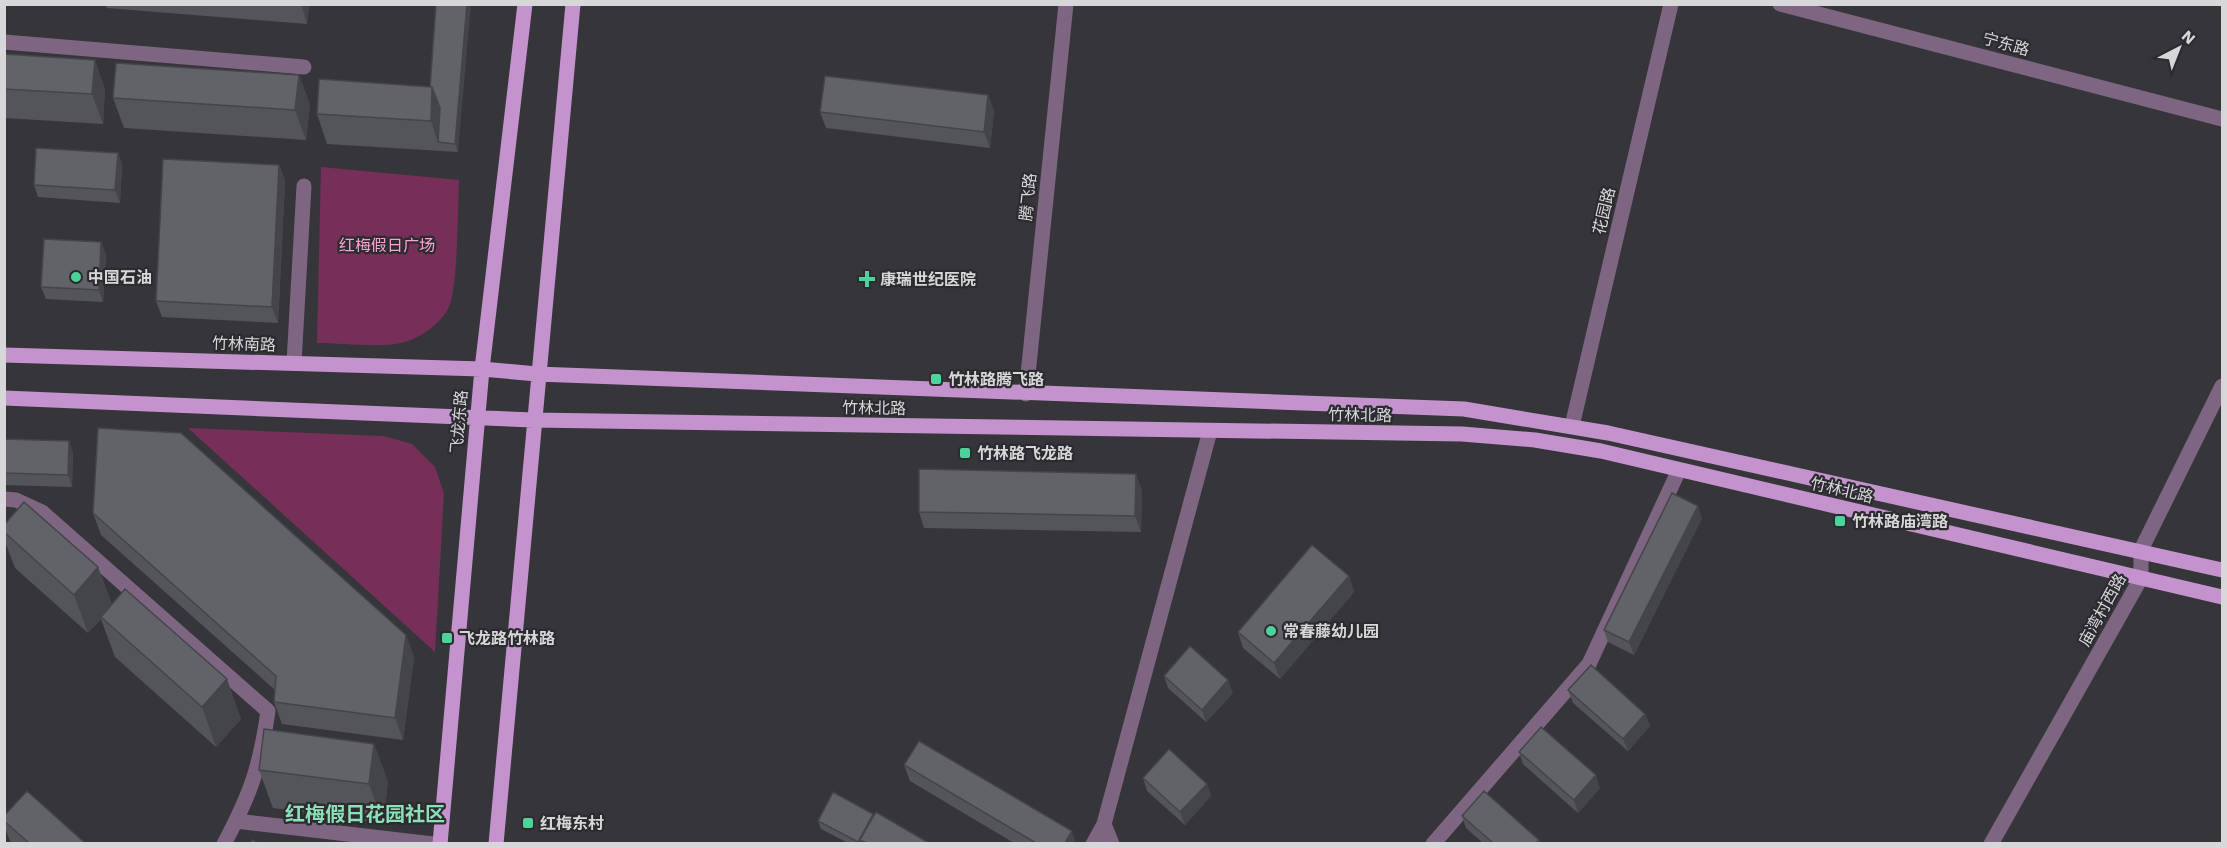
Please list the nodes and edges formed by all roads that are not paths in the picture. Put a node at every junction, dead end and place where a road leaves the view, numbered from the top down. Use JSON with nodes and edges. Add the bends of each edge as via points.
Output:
{"nodes":[{"id":1,"x":525,"y":4,"type":"edge"},
{"id":2,"x":573,"y":4,"type":"edge"},
{"id":3,"x":1066,"y":4,"type":"edge"},
{"id":4,"x":1671,"y":4,"type":"edge"},
{"id":5,"x":1780,"y":4,"type":"edge"},
{"id":6,"x":4,"y":42,"type":"edge"},
{"id":7,"x":304,"y":67,"type":"dead end"},
{"id":8,"x":2223,"y":119,"type":"edge"},
{"id":9,"x":304,"y":186,"type":"dead end"},
{"id":10,"x":4,"y":355,"type":"edge"},
{"id":11,"x":294,"y":363,"type":"junction"},
{"id":12,"x":482,"y":369,"type":"junction"},
{"id":13,"x":537,"y":374,"type":"junction"},
{"id":14,"x":2223,"y":386,"type":"edge"},
{"id":15,"x":1026,"y":394,"type":"junction"},
{"id":16,"x":4,"y":398,"type":"edge"},
{"id":17,"x":479,"y":416,"type":"junction"},
{"id":18,"x":533,"y":420,"type":"junction"},
{"id":19,"x":1572,"y":426,"type":"junction"},
{"id":20,"x":1210,"y":431,"type":"junction"},
{"id":21,"x":1679,"y":470,"type":"junction"},
{"id":22,"x":4,"y":499,"type":"edge"},
{"id":23,"x":2141,"y":550,"type":"junction"},
{"id":24,"x":2223,"y":570,"type":"edge"},
{"id":25,"x":2141,"y":578,"type":"junction"},
{"id":26,"x":2223,"y":597,"type":"edge"},
{"id":27,"x":236,"y":821,"type":"junction"},
{"id":28,"x":1104,"y":824,"type":"junction"},
{"id":29,"x":224,"y":843,"type":"edge"},
{"id":30,"x":433,"y":843,"type":"edge"},
{"id":31,"x":440,"y":843,"type":"edge"},
{"id":32,"x":496,"y":843,"type":"edge"},
{"id":33,"x":1093,"y":843,"type":"edge"},
{"id":34,"x":1112,"y":843,"type":"edge"},
{"id":35,"x":1432,"y":843,"type":"edge"},
{"id":36,"x":1990,"y":843,"type":"edge"}],
"edges":[{"from":1,"to":12,"type":"main road","name":"飞龙东路"},
{"from":2,"to":13,"type":"main road"},
{"from":3,"to":15,"type":"street","name":"腾飞路"},
{"from":4,"to":19,"type":"street","name":"花园路"},
{"from":5,"to":8,"type":"street","name":"宁东路"},
{"from":6,"to":7,"type":"street"},
{"from":9,"to":11,"type":"street"},
{"from":10,"to":11,"type":"main road","name":"竹林南路"},
{"from":11,"to":12,"type":"main road","name":"竹林南路"},
{"from":12,"to":13,"type":"main road","name":"竹林北路"},
{"from":12,"to":17,"type":"main road","name":"飞龙东路"},
{"from":13,"to":15,"type":"main road","name":"竹林北路"},
{"from":13,"to":18,"type":"main road"},
{"from":14,"to":23,"type":"street","name":"庙湾村西路"},
{"from":15,"to":19,"type":"main road","name":"竹林北路","via":[[1464,409]]},
{"from":16,"to":17,"type":"main road"},
{"from":17,"to":18,"type":"main road","name":"竹林北路"},
{"from":17,"to":31,"type":"main road","name":"飞龙东路"},
{"from":18,"to":20,"type":"main road","name":"竹林北路"},
{"from":18,"to":32,"type":"main road"},
{"from":19,"to":23,"type":"main road","name":"竹林北路"},
{"from":20,"to":21,"type":"main road","name":"竹林北路","via":[[1462,434],[1535,440]]},
{"from":20,"to":28,"type":"street"},
{"from":21,"to":25,"type":"main road","name":"竹林北路"},
{"from":21,"to":35,"type":"street","via":[[1588,664]]},
{"from":22,"to":27,"type":"street","via":[[42,512],[268,711],[252,791]]},
{"from":23,"to":24,"type":"main road","name":"竹林北路"},
{"from":23,"to":25,"type":"street","name":"庙湾村西路"},
{"from":25,"to":26,"type":"main road","name":"竹林北路"},
{"from":25,"to":36,"type":"street","name":"庙湾村西路"},
{"from":27,"to":29,"type":"street"},
{"from":27,"to":30,"type":"street"},
{"from":28,"to":33,"type":"street"},
{"from":28,"to":34,"type":"street"}]}
